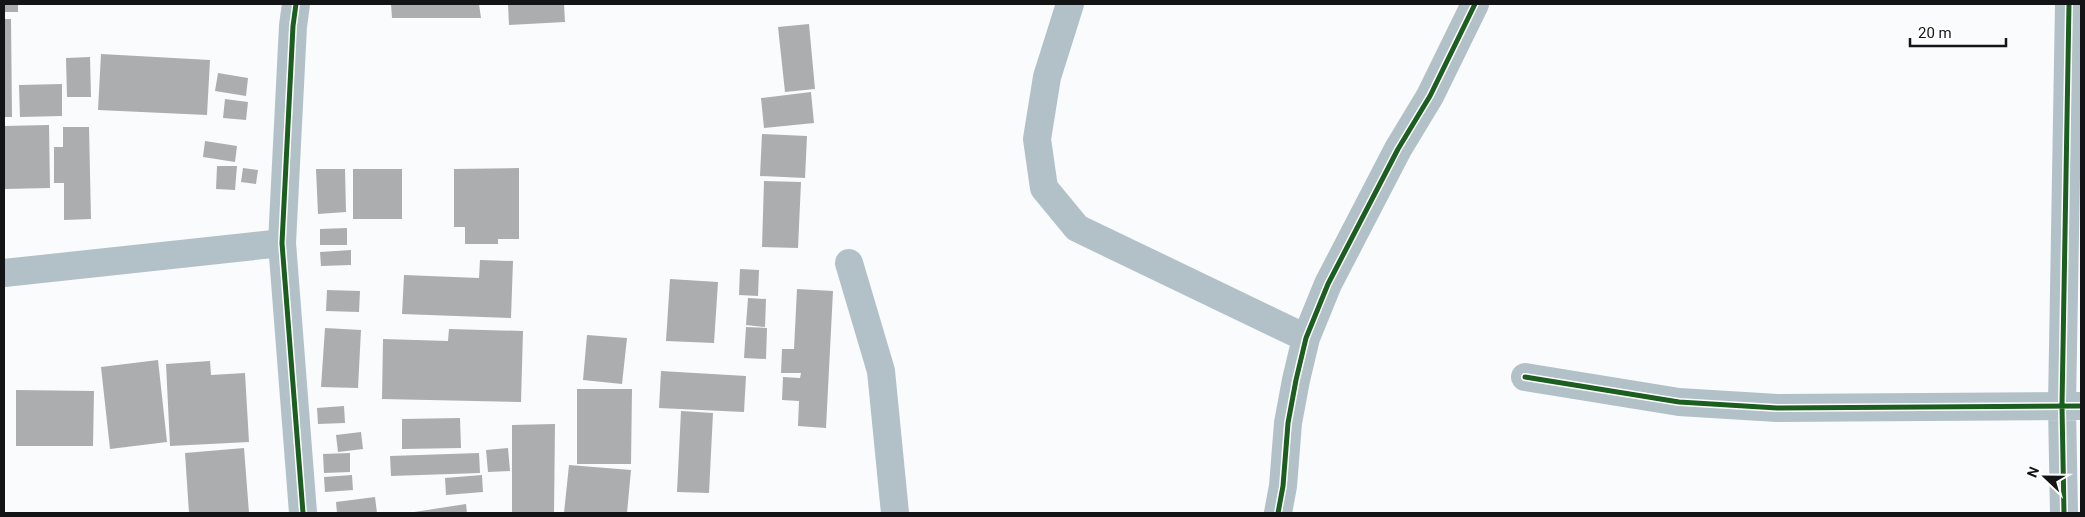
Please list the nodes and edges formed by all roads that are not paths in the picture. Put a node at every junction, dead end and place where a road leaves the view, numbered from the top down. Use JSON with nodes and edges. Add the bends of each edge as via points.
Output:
{"nodes":[{"id":1,"x":296,"y":4,"type":"edge"},
{"id":2,"x":1070,"y":4,"type":"edge"},
{"id":3,"x":1475,"y":4,"type":"edge"},
{"id":4,"x":2068,"y":4,"type":"edge"},
{"id":5,"x":282,"y":242,"type":"junction"},
{"id":6,"x":849,"y":263,"type":"dead end"},
{"id":7,"x":4,"y":273,"type":"edge"},
{"id":8,"x":1306,"y":338,"type":"junction"},
{"id":9,"x":1525,"y":378,"type":"dead end"},
{"id":10,"x":2071,"y":406,"type":"edge"},
{"id":11,"x":303,"y":513,"type":"edge"},
{"id":12,"x":895,"y":513,"type":"edge"},
{"id":13,"x":1278,"y":513,"type":"edge"},
{"id":14,"x":2064,"y":513,"type":"edge"}],
"edges":[{"from":1,"to":5,"type":"street","via":[[292,26]]},
{"from":2,"to":8,"type":"street","via":[[1047,77],[1037,139],[1044,188],[1077,228]]},
{"from":3,"to":8,"type":"street","via":[[1430,96],[1398,148],[1328,284]]},
{"from":4,"to":10,"type":"street"},
{"from":5,"to":7,"type":"street"},
{"from":5,"to":11,"type":"street"},
{"from":6,"to":12,"type":"street","via":[[881,371]]},
{"from":8,"to":13,"type":"street","via":[[1288,422]]},
{"from":9,"to":10,"type":"street","via":[[1679,402],[1777,408]]},
{"from":10,"to":14,"type":"street"}]}
